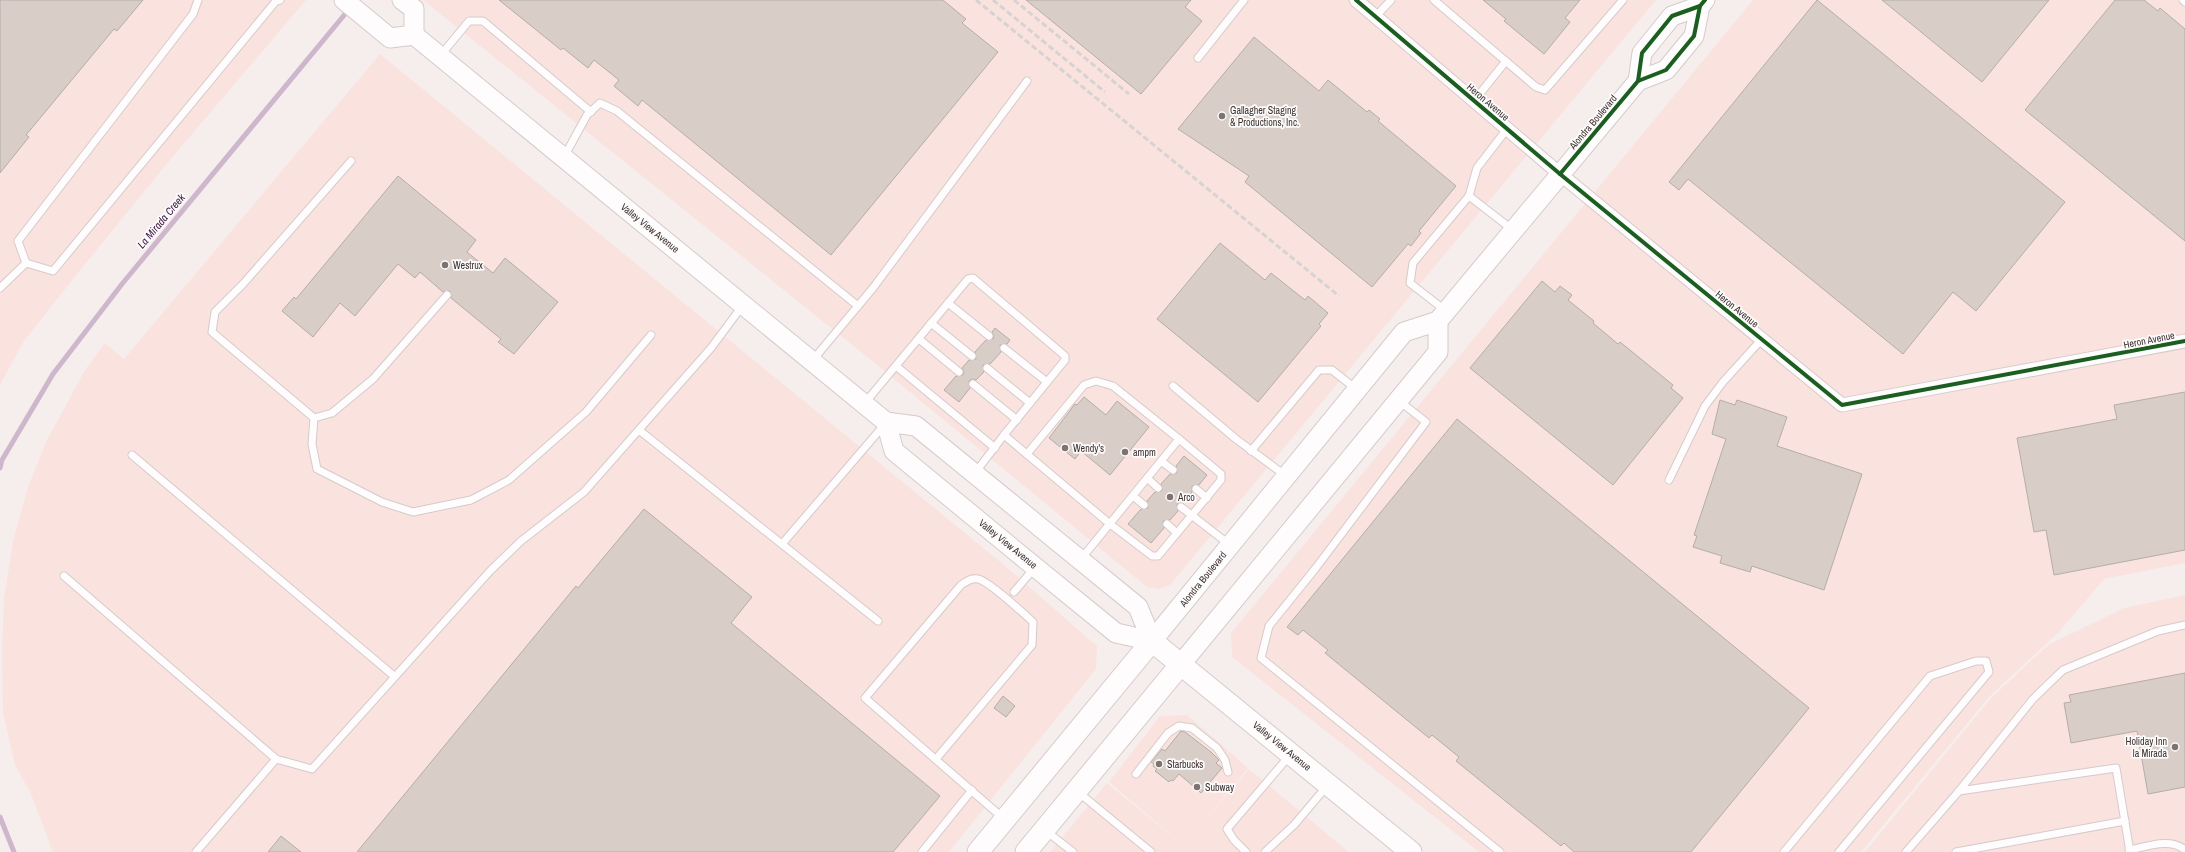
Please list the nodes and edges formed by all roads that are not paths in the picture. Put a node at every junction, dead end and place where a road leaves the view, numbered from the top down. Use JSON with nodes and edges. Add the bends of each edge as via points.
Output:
{"nodes":[{"id":1,"x":198,"y":0,"type":"edge"},
{"id":2,"x":277,"y":0,"type":"edge"},
{"id":3,"x":344,"y":0,"type":"edge"},
{"id":4,"x":402,"y":0,"type":"edge"},
{"id":5,"x":1244,"y":0,"type":"edge"},
{"id":6,"x":1356,"y":0,"type":"edge"},
{"id":7,"x":1391,"y":0,"type":"edge"},
{"id":8,"x":1434,"y":0,"type":"edge"},
{"id":9,"x":1623,"y":0,"type":"edge"},
{"id":10,"x":1702,"y":3,"type":"edge"},
{"id":11,"x":1376,"y":16,"type":"junction"},
{"id":12,"x":414,"y":35,"type":"junction"},
{"id":13,"x":440,"y":56,"type":"junction"},
{"id":14,"x":1198,"y":58,"type":"dead end"},
{"id":15,"x":1506,"y":61,"type":"junction"},
{"id":16,"x":1027,"y":81,"type":"dead end"},
{"id":17,"x":1638,"y":81,"type":"junction"},
{"id":18,"x":1474,"y":101,"type":"junction"},
{"id":19,"x":591,"y":112,"type":"junction"},
{"id":20,"x":1507,"y":129,"type":"junction"},
{"id":21,"x":564,"y":158,"type":"junction"},
{"id":22,"x":352,"y":161,"type":"dead end"},
{"id":23,"x":1560,"y":174,"type":"junction"},
{"id":24,"x":1469,"y":196,"type":"junction"},
{"id":25,"x":1513,"y":231,"type":"junction"},
{"id":26,"x":26,"y":263,"type":"junction"},
{"id":27,"x":0,"y":288,"type":"edge"},
{"id":28,"x":447,"y":295,"type":"dead end"},
{"id":29,"x":948,"y":303,"type":"junction"},
{"id":30,"x":743,"y":305,"type":"junction"},
{"id":31,"x":858,"y":306,"type":"junction"},
{"id":32,"x":1442,"y":316,"type":"junction"},
{"id":33,"x":931,"y":323,"type":"junction"},
{"id":34,"x":651,"y":335,"type":"dead end"},
{"id":35,"x":989,"y":336,"type":"dead end"},
{"id":36,"x":919,"y":339,"type":"junction"},
{"id":37,"x":1762,"y":339,"type":"junction"},
{"id":38,"x":2185,"y":342,"type":"edge"},
{"id":39,"x":1004,"y":348,"type":"dead end"},
{"id":40,"x":972,"y":356,"type":"dead end"},
{"id":41,"x":812,"y":361,"type":"junction"},
{"id":42,"x":896,"y":366,"type":"junction"},
{"id":43,"x":987,"y":368,"type":"dead end"},
{"id":44,"x":959,"y":372,"type":"dead end"},
{"id":45,"x":1047,"y":382,"type":"junction"},
{"id":46,"x":974,"y":384,"type":"dead end"},
{"id":47,"x":1173,"y":386,"type":"dead end"},
{"id":48,"x":1356,"y":390,"type":"junction"},
{"id":49,"x":1398,"y":400,"type":"junction"},
{"id":50,"x":1030,"y":403,"type":"junction"},
{"id":51,"x":864,"y":404,"type":"junction"},
{"id":52,"x":314,"y":418,"type":"junction"},
{"id":53,"x":1017,"y":420,"type":"junction"},
{"id":54,"x":886,"y":422,"type":"junction"},
{"id":55,"x":639,"y":430,"type":"junction"},
{"id":56,"x":1004,"y":435,"type":"junction"},
{"id":57,"x":1179,"y":439,"type":"junction"},
{"id":58,"x":995,"y":448,"type":"junction"},
{"id":59,"x":1251,"y":450,"type":"junction"},
{"id":60,"x":1027,"y":454,"type":"junction"},
{"id":61,"x":132,"y":455,"type":"dead end"},
{"id":62,"x":1161,"y":461,"type":"junction"},
{"id":63,"x":1173,"y":470,"type":"dead end"},
{"id":64,"x":975,"y":473,"type":"junction"},
{"id":65,"x":1286,"y":476,"type":"junction"},
{"id":66,"x":1147,"y":478,"type":"junction"},
{"id":67,"x":1669,"y":480,"type":"dead end"},
{"id":68,"x":1158,"y":488,"type":"dead end"},
{"id":69,"x":1196,"y":489,"type":"dead end"},
{"id":70,"x":1132,"y":496,"type":"junction"},
{"id":71,"x":1207,"y":498,"type":"junction"},
{"id":72,"x":1144,"y":505,"type":"dead end"},
{"id":73,"x":1181,"y":507,"type":"dead end"},
{"id":74,"x":1192,"y":515,"type":"junction"},
{"id":75,"x":1110,"y":524,"type":"junction"},
{"id":76,"x":1167,"y":524,"type":"dead end"},
{"id":77,"x":1177,"y":533,"type":"junction"},
{"id":78,"x":782,"y":544,"type":"junction"},
{"id":79,"x":1230,"y":545,"type":"junction"},
{"id":80,"x":1080,"y":560,"type":"junction"},
{"id":81,"x":1031,"y":572,"type":"dead end"},
{"id":82,"x":64,"y":576,"type":"dead end"},
{"id":83,"x":1014,"y":592,"type":"dead end"},
{"id":84,"x":878,"y":622,"type":"dead end"},
{"id":85,"x":2185,"y":625,"type":"edge"},
{"id":86,"x":1152,"y":640,"type":"junction"},
{"id":87,"x":1181,"y":664,"type":"junction"},
{"id":88,"x":394,"y":676,"type":"junction"},
{"id":89,"x":1291,"y":754,"type":"junction"},
{"id":90,"x":276,"y":759,"type":"junction"},
{"id":91,"x":936,"y":759,"type":"junction"},
{"id":92,"x":1228,"y":772,"type":"dead end"},
{"id":93,"x":1136,"y":774,"type":"dead end"},
{"id":94,"x":1328,"y":785,"type":"junction"},
{"id":95,"x":972,"y":790,"type":"junction"},
{"id":96,"x":1077,"y":791,"type":"junction"},
{"id":97,"x":1959,"y":791,"type":"junction"},
{"id":98,"x":1005,"y":819,"type":"junction"},
{"id":99,"x":2125,"y":821,"type":"junction"},
{"id":100,"x":1044,"y":830,"type":"junction"},
{"id":101,"x":2185,"y":850,"type":"edge"},
{"id":102,"x":2130,"y":851,"type":"edge"},
{"id":103,"x":196,"y":852,"type":"edge"},
{"id":104,"x":922,"y":852,"type":"edge"},
{"id":105,"x":978,"y":852,"type":"edge"},
{"id":106,"x":1026,"y":852,"type":"edge"},
{"id":107,"x":1073,"y":852,"type":"edge"},
{"id":108,"x":1151,"y":852,"type":"edge"},
{"id":109,"x":1246,"y":852,"type":"edge"},
{"id":110,"x":1265,"y":852,"type":"edge"},
{"id":111,"x":1411,"y":852,"type":"edge"},
{"id":112,"x":1500,"y":852,"type":"edge"},
{"id":113,"x":1784,"y":852,"type":"edge"},
{"id":114,"x":1839,"y":852,"type":"edge"},
{"id":115,"x":1906,"y":852,"type":"edge"},
{"id":116,"x":1956,"y":852,"type":"edge"}],
"edges":[{"from":1,"to":26,"type":"lane","via":[[193,14],[18,241]]},
{"from":2,"to":26,"type":"lane","via":[[53,271]]},
{"from":3,"to":12,"type":"main road","via":[[390,38]]},
{"from":4,"to":12,"type":"main road","via":[[414,9]]},
{"from":5,"to":14,"type":"lane"},
{"from":6,"to":11,"type":"street","name":"Heron Avenue"},
{"from":7,"to":11,"type":"lane"},
{"from":8,"to":15,"type":"lane"},
{"from":9,"to":15,"type":"lane","via":[[1545,90],[1536,87]]},
{"from":10,"to":17,"type":"main road","name":"Alondra Boulevard","via":[[1694,36],[1666,70]]},
{"from":10,"to":17,"type":"main road","name":"Alondra Boulevard","via":[[1672,16],[1642,53]]},
{"from":11,"to":18,"type":"street","name":"Heron Avenue"},
{"from":12,"to":13,"type":"main road","name":"Valley View Avenue"},
{"from":13,"to":19,"type":"lane","via":[[470,21],[483,21]]},
{"from":13,"to":21,"type":"main road","name":"Valley View Avenue"},
{"from":15,"to":18,"type":"lane"},
{"from":16,"to":31,"type":"lane"},
{"from":17,"to":23,"type":"main road","name":"Alondra Boulevard"},
{"from":18,"to":20,"type":"street","name":"Heron Avenue"},
{"from":19,"to":21,"type":"lane"},
{"from":19,"to":31,"type":"lane","via":[[600,103],[617,111]]},
{"from":20,"to":23,"type":"street","name":"Heron Avenue"},
{"from":20,"to":24,"type":"lane","via":[[1477,168]]},
{"from":21,"to":30,"type":"main road","name":"Valley View Avenue"},
{"from":22,"to":52,"type":"lane","via":[[215,312],[212,332]]},
{"from":23,"to":25,"type":"main road","name":"Alondra Boulevard"},
{"from":23,"to":37,"type":"street","name":"Heron Avenue"},
{"from":24,"to":25,"type":"lane"},
{"from":24,"to":32,"type":"lane","via":[[1413,263],[1410,283]]},
{"from":25,"to":32,"type":"main road","name":"Alondra Boulevard"},
{"from":26,"to":27,"type":"lane"},
{"from":28,"to":52,"type":"lane","via":[[373,379],[332,414]]},
{"from":29,"to":33,"type":"lane"},
{"from":29,"to":35,"type":"lane"},
{"from":29,"to":45,"type":"lane","via":[[968,279],[973,278],[1065,356],[1065,360]]},
{"from":30,"to":41,"type":"main road","name":"Valley View Avenue"},
{"from":30,"to":55,"type":"lane","via":[[711,348]]},
{"from":31,"to":41,"type":"lane"},
{"from":32,"to":48,"type":"main road","name":"Alondra Boulevard","via":[[1404,332]]},
{"from":32,"to":49,"type":"main road","via":[[1438,352]]},
{"from":33,"to":36,"type":"lane"},
{"from":33,"to":40,"type":"lane"},
{"from":34,"to":52,"type":"lane","via":[[586,412],[509,480],[471,500],[413,512],[382,502],[317,469],[312,444]]},
{"from":36,"to":42,"type":"lane"},
{"from":36,"to":44,"type":"lane"},
{"from":37,"to":38,"type":"street","name":"Heron Avenue","via":[[1842,405]]},
{"from":37,"to":67,"type":"lane","via":[[1722,382],[1705,406]]},
{"from":39,"to":45,"type":"lane"},
{"from":41,"to":51,"type":"main road","name":"Valley View Avenue"},
{"from":42,"to":51,"type":"lane"},
{"from":42,"to":58,"type":"lane"},
{"from":43,"to":50,"type":"lane"},
{"from":45,"to":50,"type":"lane"},
{"from":46,"to":53,"type":"lane"},
{"from":47,"to":59,"type":"lane"},
{"from":48,"to":59,"type":"lane","via":[[1332,370],[1319,370]]},
{"from":48,"to":65,"type":"main road","name":"Alondra Boulevard"},
{"from":49,"to":87,"type":"main road"},
{"from":49,"to":112,"type":"lane","via":[[1426,422],[1269,626],[1261,658]]},
{"from":50,"to":53,"type":"lane"},
{"from":51,"to":54,"type":"main road","name":"Valley View Avenue"},
{"from":53,"to":56,"type":"lane"},
{"from":54,"to":64,"type":"main road","name":"Valley View Avenue","via":[[916,426]]},
{"from":54,"to":78,"type":"lane"},
{"from":54,"to":86,"type":"main road","name":"Valley View Avenue","via":[[894,451],[1007,544],[1116,633]]},
{"from":55,"to":78,"type":"lane"},
{"from":55,"to":88,"type":"lane","via":[[584,492],[521,541],[490,571]]},
{"from":56,"to":58,"type":"lane"},
{"from":56,"to":60,"type":"lane"},
{"from":57,"to":60,"type":"lane","via":[[1113,386],[1096,381],[1084,385]]},
{"from":57,"to":62,"type":"lane"},
{"from":57,"to":71,"type":"lane","via":[[1221,474],[1221,480]]},
{"from":58,"to":64,"type":"lane"},
{"from":59,"to":65,"type":"lane"},
{"from":60,"to":75,"type":"lane"},
{"from":61,"to":88,"type":"lane"},
{"from":62,"to":63,"type":"lane"},
{"from":62,"to":66,"type":"lane"},
{"from":64,"to":80,"type":"main road","name":"Valley View Avenue"},
{"from":65,"to":79,"type":"main road","name":"Alondra Boulevard"},
{"from":66,"to":68,"type":"lane"},
{"from":66,"to":70,"type":"lane"},
{"from":69,"to":71,"type":"lane"},
{"from":70,"to":72,"type":"lane"},
{"from":70,"to":75,"type":"lane"},
{"from":71,"to":74,"type":"lane"},
{"from":73,"to":74,"type":"lane"},
{"from":74,"to":77,"type":"lane"},
{"from":74,"to":79,"type":"lane"},
{"from":75,"to":77,"type":"lane","via":[[1152,556],[1158,556]]},
{"from":75,"to":80,"type":"lane"},
{"from":76,"to":77,"type":"lane"},
{"from":78,"to":84,"type":"lane"},
{"from":79,"to":86,"type":"main road","name":"Alondra Boulevard"},
{"from":80,"to":86,"type":"main road","name":"Valley View Avenue","via":[[1138,607]]},
{"from":81,"to":83,"type":"lane"},
{"from":82,"to":90,"type":"lane"},
{"from":85,"to":97,"type":"lane","via":[[2158,631],[2063,670],[2033,698]]},
{"from":86,"to":87,"type":"main road","name":"Valley View Avenue"},
{"from":86,"to":98,"type":"main road","name":"Alondra Boulevard"},
{"from":87,"to":89,"type":"main road","name":"Valley View Avenue"},
{"from":87,"to":96,"type":"main road"},
{"from":88,"to":90,"type":"lane","via":[[312,769]]},
{"from":89,"to":94,"type":"main road","name":"Valley View Avenue"},
{"from":89,"to":109,"type":"lane","via":[[1227,829]]},
{"from":90,"to":103,"type":"lane"},
{"from":91,"to":91,"type":"lane","via":[[1032,645],[1033,622],[980,580],[971,579],[961,585],[865,698]]},
{"from":91,"to":95,"type":"lane"},
{"from":92,"to":93,"type":"lane","via":[[1225,760],[1217,748],[1192,728],[1179,726],[1168,733]]},
{"from":94,"to":110,"type":"lane","via":[[1294,825]]},
{"from":94,"to":111,"type":"main road","name":"Valley View Avenue"},
{"from":95,"to":98,"type":"lane"},
{"from":95,"to":104,"type":"lane"},
{"from":96,"to":100,"type":"main road"},
{"from":96,"to":108,"type":"lane"},
{"from":97,"to":99,"type":"lane","via":[[2116,768]]},
{"from":97,"to":115,"type":"lane"},
{"from":98,"to":105,"type":"main road","name":"Alondra Boulevard"},
{"from":99,"to":102,"type":"lane"},
{"from":99,"to":116,"type":"lane"},
{"from":100,"to":106,"type":"main road"},
{"from":100,"to":107,"type":"lane"},
{"from":101,"to":102,"type":"lane","via":[[2165,843]]},
{"from":113,"to":114,"type":"lane","via":[[1930,676],[1976,661],[1986,661],[1989,672]]}]}
